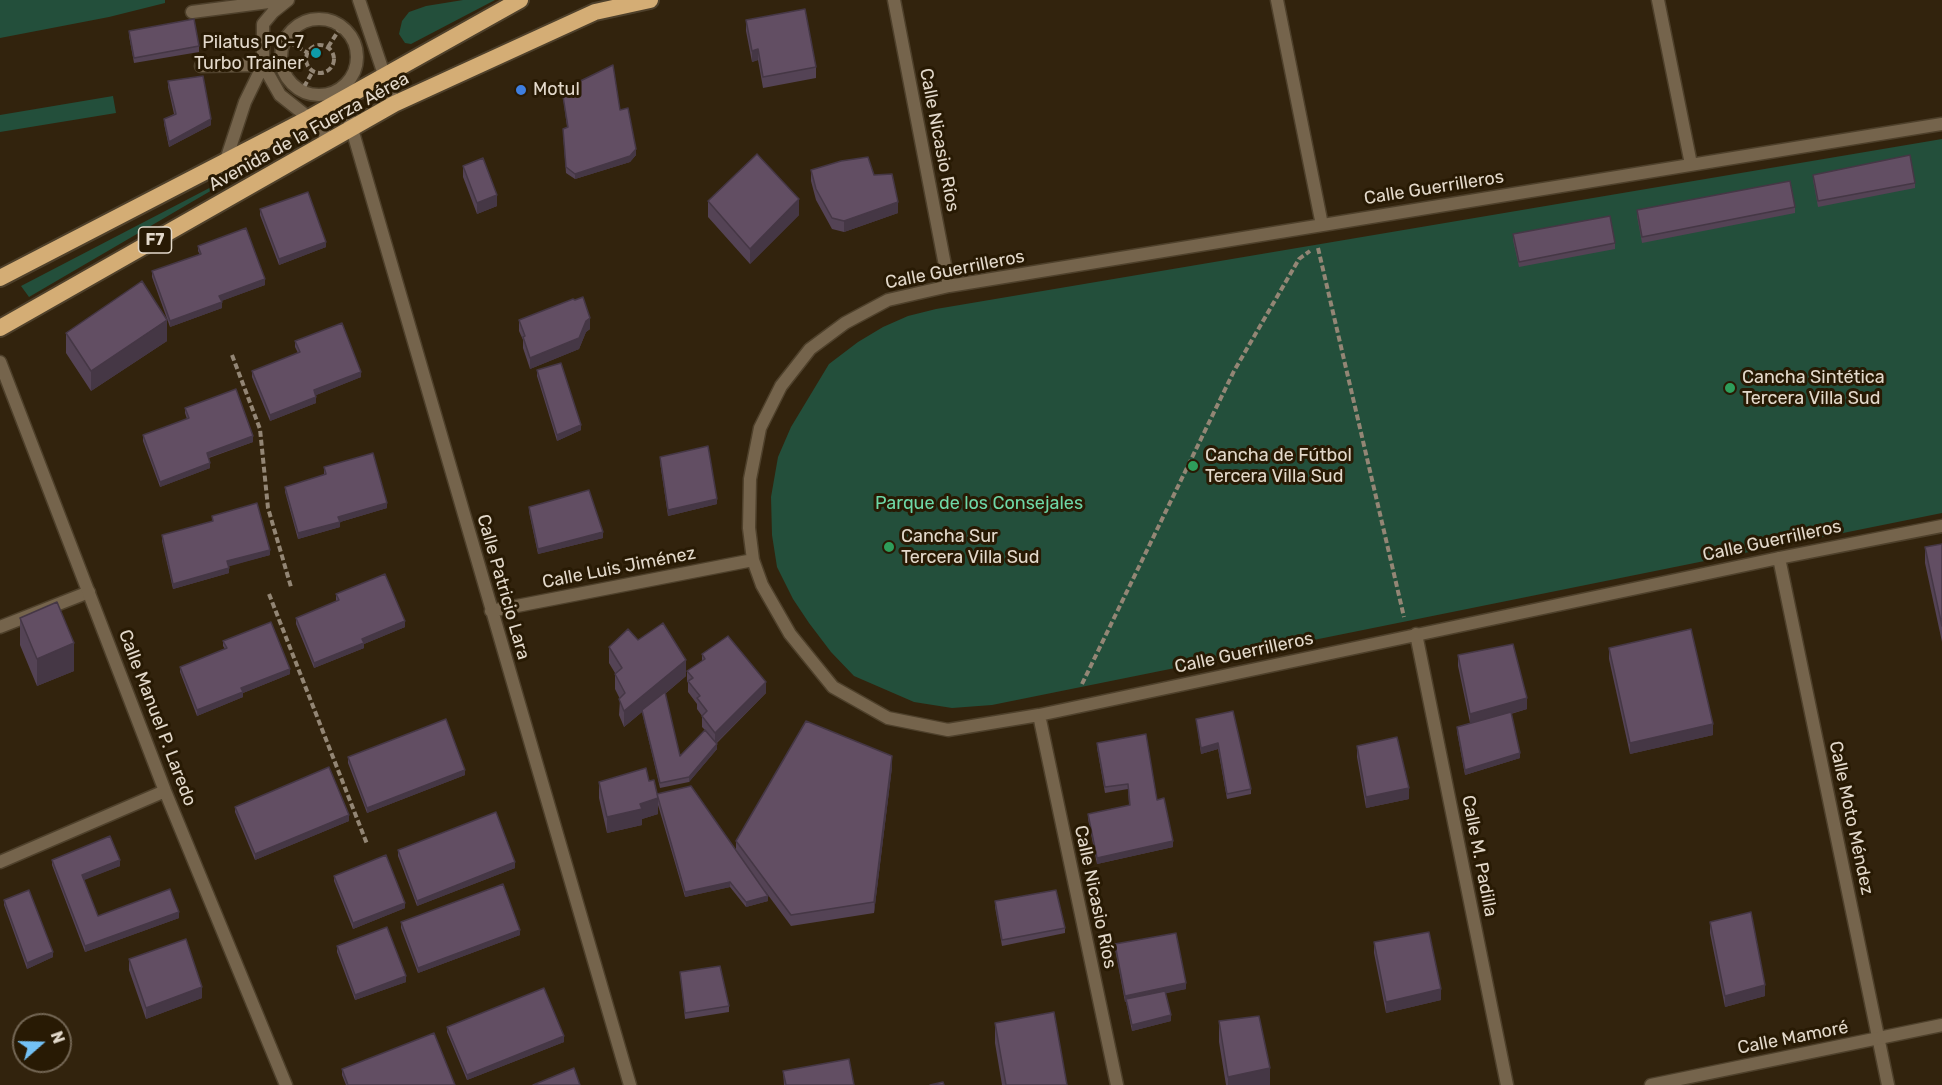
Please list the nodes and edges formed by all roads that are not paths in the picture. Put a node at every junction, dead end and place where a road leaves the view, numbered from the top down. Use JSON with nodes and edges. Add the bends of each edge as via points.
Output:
{"nodes":[{"id":1,"x":286,"y":0,"type":"edge"},
{"id":2,"x":358,"y":0,"type":"edge"},
{"id":3,"x":520,"y":0,"type":"edge"},
{"id":4,"x":650,"y":0,"type":"edge"},
{"id":5,"x":894,"y":0,"type":"edge"},
{"id":6,"x":1277,"y":0,"type":"edge"},
{"id":7,"x":1658,"y":0,"type":"edge"},
{"id":8,"x":192,"y":12,"type":"dead end"},
{"id":9,"x":263,"y":65,"type":"junction"},
{"id":10,"x":201,"y":66,"type":"dead end"},
{"id":11,"x":385,"y":76,"type":"junction"},
{"id":12,"x":301,"y":89,"type":"joint"},
{"id":13,"x":343,"y":98,"type":"junction"},
{"id":14,"x":394,"y":104,"type":"junction"},
{"id":15,"x":309,"y":117,"type":"junction"},
{"id":16,"x":1942,"y":124,"type":"edge"},
{"id":17,"x":352,"y":128,"type":"junction"},
{"id":18,"x":331,"y":140,"type":"junction"},
{"id":19,"x":226,"y":160,"type":"junction"},
{"id":20,"x":1691,"y":164,"type":"junction"},
{"id":21,"x":1322,"y":225,"type":"junction"},
{"id":22,"x":0,"y":278,"type":"edge"},
{"id":23,"x":949,"y":286,"type":"junction"},
{"id":24,"x":0,"y":328,"type":"edge"},
{"id":25,"x":0,"y":362,"type":"edge"},
{"id":26,"x":1942,"y":526,"type":"edge"},
{"id":27,"x":1779,"y":558,"type":"junction"},
{"id":28,"x":753,"y":560,"type":"junction"},
{"id":29,"x":89,"y":592,"type":"junction"},
{"id":30,"x":491,"y":611,"type":"junction"},
{"id":31,"x":0,"y":627,"type":"edge"},
{"id":32,"x":1411,"y":635,"type":"junction"},
{"id":33,"x":1039,"y":716,"type":"junction"},
{"id":34,"x":165,"y":791,"type":"junction"},
{"id":35,"x":0,"y":862,"type":"edge"},
{"id":36,"x":1942,"y":1025,"type":"edge"},
{"id":37,"x":1879,"y":1039,"type":"junction"},
{"id":38,"x":286,"y":1085,"type":"edge"},
{"id":39,"x":630,"y":1085,"type":"edge"},
{"id":40,"x":1117,"y":1085,"type":"edge"},
{"id":41,"x":1507,"y":1085,"type":"edge"},
{"id":42,"x":1651,"y":1085,"type":"edge"},
{"id":43,"x":1888,"y":1085,"type":"edge"}],
"edges":[{"from":1,"to":8,"type":"street"},
{"from":1,"to":9,"type":"street","via":[[263,24]]},
{"from":2,"to":11,"type":"street"},
{"from":3,"to":11,"type":"highway","name":"Avenida de la Fuerza Aérea","number":"F7"},
{"from":4,"to":14,"type":"highway","name":"Avenida de la Fuerza Aérea","number":"F7","via":[[595,12]]},
{"from":5,"to":23,"type":"street","name":"Calle Nicasio Ríos"},
{"from":6,"to":21,"type":"street"},
{"from":7,"to":20,"type":"street"},
{"from":9,"to":10,"type":"street"},
{"from":9,"to":15,"type":"street","via":[[280,95]]},
{"from":9,"to":19,"type":"street","via":[[245,102]]},
{"from":11,"to":13,"type":"highway","name":"Avenida de la Fuerza Aérea","number":"F7"},
{"from":11,"to":14,"type":"street"},
{"from":12,"to":12,"type":"street","via":[[319,96],[349,81],[355,73],[356,46],[342,26],[318,18],[297,25],[288,34],[282,45],[282,69],[288,81]]},
{"from":13,"to":15,"type":"highway","name":"Avenida de la Fuerza Aérea","number":"F7"},
{"from":13,"to":17,"type":"street","name":"Calle Patricio Lara"},
{"from":14,"to":17,"type":"highway","name":"Avenida de la Fuerza Aérea","number":"F7"},
{"from":15,"to":18,"type":"street"},
{"from":15,"to":19,"type":"highway","name":"Avenida de la Fuerza Aérea","number":"F7"},
{"from":16,"to":20,"type":"street","name":"Calle Guerrilleros"},
{"from":17,"to":18,"type":"highway","name":"Avenida de la Fuerza Aérea","number":"F7"},
{"from":17,"to":30,"type":"street","name":"Calle Patricio Lara"},
{"from":18,"to":24,"type":"highway","name":"Avenida de la Fuerza Aérea","number":"F7"},
{"from":19,"to":22,"type":"highway","name":"Avenida de la Fuerza Aérea","number":"F7"},
{"from":20,"to":21,"type":"street","name":"Calle Guerrilleros"},
{"from":21,"to":23,"type":"street","name":"Calle Guerrilleros"},
{"from":23,"to":28,"type":"street","name":"Calle Guerrilleros","via":[[888,300],[845,323],[810,349],[781,386],[760,428],[750,479]]},
{"from":25,"to":29,"type":"street","name":"Calle Manuel P. Laredo"},
{"from":26,"to":27,"type":"street","name":"Calle Guerrilleros"},
{"from":27,"to":32,"type":"street","name":"Calle Guerrilleros"},
{"from":27,"to":37,"type":"street","name":"Calle Moto Méndez"},
{"from":28,"to":30,"type":"street","name":"Calle Luis Jiménez"},
{"from":28,"to":33,"type":"street","name":"Calle Guerrilleros","via":[[762,585],[790,634],[834,687],[888,718],[948,730]]},
{"from":29,"to":31,"type":"street"},
{"from":29,"to":34,"type":"street","name":"Calle Manuel P. Laredo"},
{"from":30,"to":39,"type":"street","name":"Calle Patricio Lara"},
{"from":32,"to":33,"type":"street","name":"Calle Guerrilleros"},
{"from":32,"to":41,"type":"street","name":"Calle M. Padilla"},
{"from":33,"to":40,"type":"street","name":"Calle Nicasio Ríos"},
{"from":34,"to":35,"type":"street"},
{"from":34,"to":38,"type":"street","name":"Calle Manuel P. Laredo"},
{"from":36,"to":37,"type":"street","name":"Calle Mamoré"},
{"from":37,"to":42,"type":"street","name":"Calle Mamoré"},
{"from":37,"to":43,"type":"street","name":"Calle Moto Méndez"}]}
